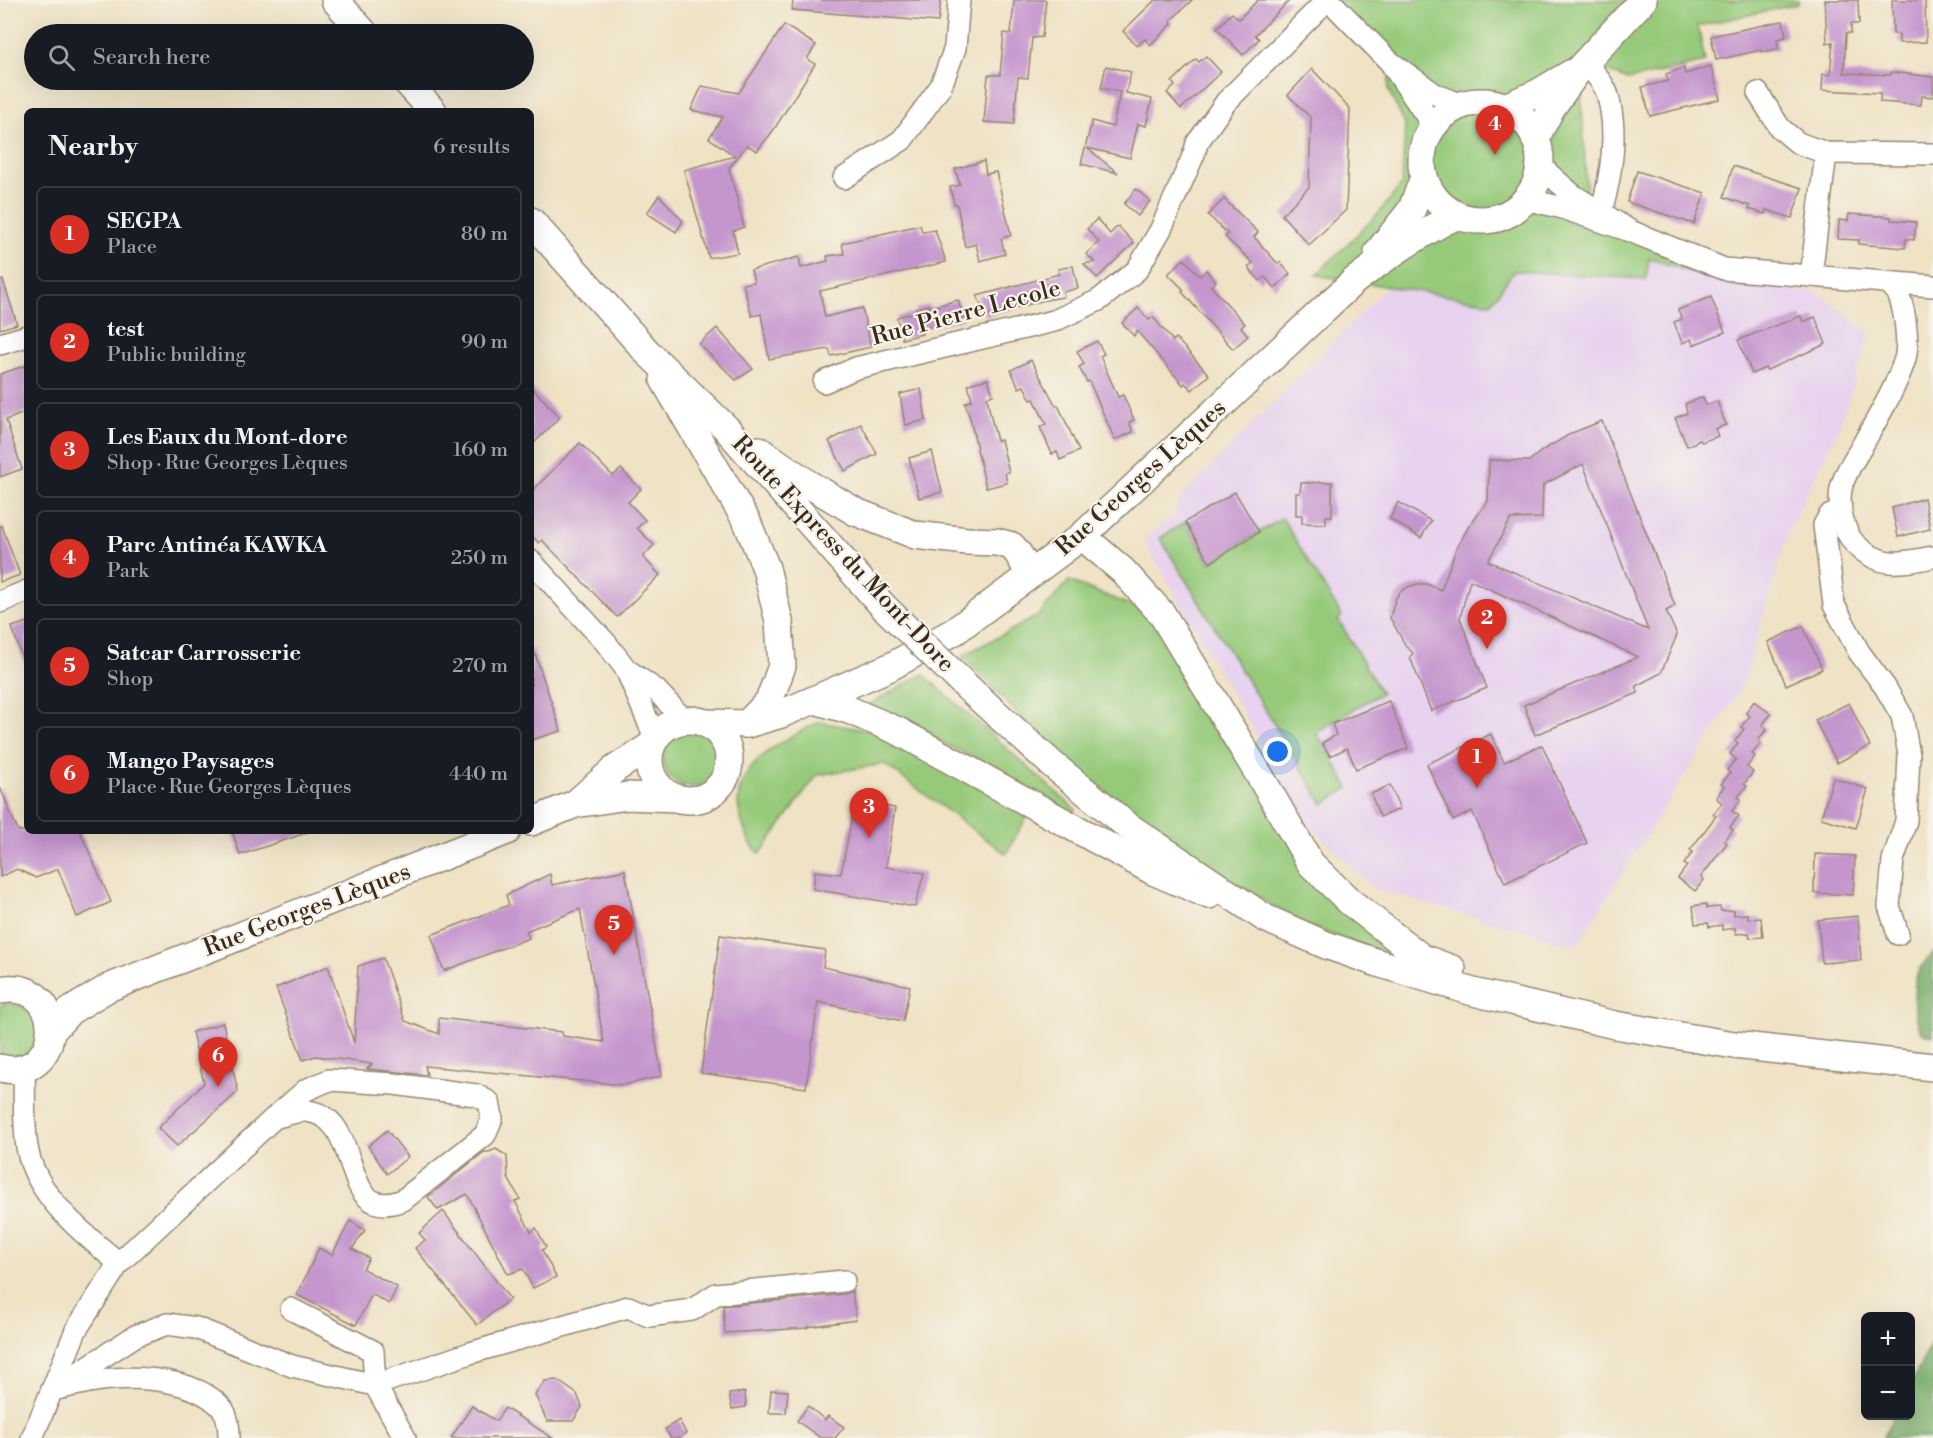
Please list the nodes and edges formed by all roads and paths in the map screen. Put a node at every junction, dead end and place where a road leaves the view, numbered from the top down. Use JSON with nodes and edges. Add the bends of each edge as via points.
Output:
{"nodes":[{"id":1,"x":335,"y":0,"type":"edge"},
{"id":2,"x":959,"y":0,"type":"edge"},
{"id":3,"x":1328,"y":0,"type":"edge"},
{"id":4,"x":1643,"y":0,"type":"edge"},
{"id":5,"x":356,"y":24,"type":"edge"},
{"id":6,"x":1390,"y":62,"type":"junction"},
{"id":7,"x":1583,"y":65,"type":"junction"},
{"id":8,"x":414,"y":90,"type":"edge"},
{"id":9,"x":1758,"y":93,"type":"dead end"},
{"id":10,"x":1462,"y":105,"type":"junction"},
{"id":11,"x":1505,"y":107,"type":"junction"},
{"id":12,"x":430,"y":108,"type":"edge"},
{"id":13,"x":1433,"y":126,"type":"junction"},
{"id":14,"x":1535,"y":139,"type":"junction"},
{"id":15,"x":1826,"y":153,"type":"junction"},
{"id":16,"x":1933,"y":154,"type":"edge"},
{"id":17,"x":1539,"y":165,"type":"junction"},
{"id":18,"x":1424,"y":177,"type":"junction"},
{"id":19,"x":844,"y":178,"type":"dead end"},
{"id":20,"x":1526,"y":199,"type":"junction"},
{"id":21,"x":1601,"y":213,"type":"junction"},
{"id":22,"x":1457,"y":215,"type":"junction"},
{"id":23,"x":534,"y":224,"type":"edge"},
{"id":24,"x":1630,"y":231,"type":"junction"},
{"id":25,"x":1810,"y":276,"type":"junction"},
{"id":26,"x":1354,"y":281,"type":"junction"},
{"id":27,"x":1889,"y":283,"type":"junction"},
{"id":28,"x":1933,"y":286,"type":"edge"},
{"id":29,"x":24,"y":337,"type":"edge"},
{"id":30,"x":0,"y":344,"type":"edge"},
{"id":31,"x":648,"y":353,"type":"junction"},
{"id":32,"x":824,"y":382,"type":"dead end"},
{"id":33,"x":726,"y":428,"type":"junction"},
{"id":34,"x":1840,"y":511,"type":"junction"},
{"id":35,"x":1082,"y":536,"type":"junction"},
{"id":36,"x":1933,"y":557,"type":"edge"},
{"id":37,"x":534,"y":564,"type":"edge"},
{"id":38,"x":1030,"y":574,"type":"junction"},
{"id":39,"x":24,"y":592,"type":"edge"},
{"id":40,"x":0,"y":602,"type":"edge"},
{"id":41,"x":626,"y":669,"type":"junction"},
{"id":42,"x":815,"y":700,"type":"junction"},
{"id":43,"x":781,"y":714,"type":"junction"},
{"id":44,"x":695,"y":722,"type":"junction"},
{"id":45,"x":747,"y":724,"type":"junction"},
{"id":46,"x":654,"y":742,"type":"junction"},
{"id":47,"x":729,"y":761,"type":"junction"},
{"id":48,"x":677,"y":798,"type":"junction"},
{"id":49,"x":575,"y":804,"type":"junction"},
{"id":50,"x":534,"y":821,"type":"edge"},
{"id":51,"x":499,"y":834,"type":"edge"},
{"id":52,"x":1266,"y":918,"type":"junction"},
{"id":53,"x":1898,"y":934,"type":"dead end"},
{"id":54,"x":108,"y":988,"type":"junction"},
{"id":55,"x":7,"y":989,"type":"edge"},
{"id":56,"x":51,"y":1032,"type":"junction"},
{"id":57,"x":1922,"y":1066,"type":"edge"},
{"id":58,"x":12,"y":1068,"type":"edge"},
{"id":59,"x":274,"y":1118,"type":"junction"},
{"id":60,"x":119,"y":1263,"type":"junction"},
{"id":61,"x":844,"y":1281,"type":"dead end"},
{"id":62,"x":291,"y":1309,"type":"dead end"},
{"id":63,"x":375,"y":1385,"type":"junction"},
{"id":64,"x":52,"y":1390,"type":"junction"},
{"id":65,"x":32,"y":1438,"type":"edge"},
{"id":66,"x":229,"y":1438,"type":"edge"},
{"id":67,"x":405,"y":1438,"type":"edge"}],
"edges":[{"from":1,"to":5,"type":"main road"},
{"from":2,"to":19,"type":"street","via":[[955,48],[941,86],[903,140]]},
{"from":3,"to":6,"type":"street"},
{"from":3,"to":32,"type":"street","name":"Rue Pierre Lecole","via":[[1226,102],[1197,143],[1161,229],[1137,270],[1099,300],[1054,321],[856,368]]},
{"from":4,"to":7,"type":"main road"},
{"from":6,"to":10,"type":"street","via":[[1435,94]]},
{"from":6,"to":13,"type":"street"},
{"from":7,"to":11,"type":"main road","via":[[1538,93]]},
{"from":7,"to":14,"type":"main road","via":[[1552,107]]},
{"from":7,"to":21,"type":"street","via":[[1607,92],[1612,127],[1611,177]]},
{"from":8,"to":12,"type":"main road"},
{"from":9,"to":15,"type":"street","via":[[1780,128],[1797,143]]},
{"from":10,"to":11,"type":"main road","via":[[1491,102]]},
{"from":10,"to":13,"type":"main road"},
{"from":11,"to":14,"type":"main road","via":[[1523,120]]},
{"from":13,"to":18,"type":"main road","via":[[1425,142]]},
{"from":14,"to":17,"type":"main road"},
{"from":15,"to":16,"type":"street"},
{"from":15,"to":25,"type":"street"},
{"from":17,"to":20,"type":"main road"},
{"from":17,"to":21,"type":"street"},
{"from":18,"to":22,"type":"main road","via":[[1437,200]]},
{"from":18,"to":26,"type":"main road","name":"Rue Georges Lèques","via":[[1412,209]]},
{"from":20,"to":22,"type":"main road","via":[[1494,218]]},
{"from":20,"to":24,"type":"street"},
{"from":21,"to":24,"type":"street"},
{"from":22,"to":26,"type":"main road","name":"Rue Georges Lèques","via":[[1391,252]]},
{"from":23,"to":31,"type":"main road","name":"Route Express du Mont-Dore"},
{"from":24,"to":25,"type":"street","via":[[1724,269]]},
{"from":25,"to":27,"type":"street"},
{"from":26,"to":35,"type":"main road","name":"Rue Georges Lèques"},
{"from":27,"to":28,"type":"street"},
{"from":27,"to":34,"type":"street","via":[[1902,308],[1907,338],[1905,361],[1889,398],[1848,469],[1841,489]]},
{"from":29,"to":30,"type":"street"},
{"from":31,"to":33,"type":"main road","name":"Route Express du Mont-Dore"},
{"from":31,"to":45,"type":"main road","via":[[747,522],[766,568],[779,621],[782,666],[769,701]]},
{"from":33,"to":38,"type":"main road","via":[[856,512],[915,535],[1012,546]]},
{"from":33,"to":52,"type":"main road","name":"Route Express du Mont-Dore","bridge":true,"via":[[883,606],[968,688],[1129,827]]},
{"from":34,"to":36,"type":"street","via":[[1851,540],[1882,562]]},
{"from":34,"to":53,"type":"street","via":[[1829,516],[1824,525],[1834,605],[1859,652],[1902,716],[1909,755],[1906,821],[1893,860],[1889,906]]},
{"from":35,"to":38,"type":"main road","name":"Rue Georges Lèques"},
{"from":35,"to":57,"type":"main road","via":[[1123,571],[1162,614],[1311,864],[1349,901],[1422,958],[1554,998],[1617,1012]]},
{"from":37,"to":41,"type":"street"},
{"from":38,"to":42,"type":"main road","name":"Rue Georges Lèques","via":[[955,631],[890,667]]},
{"from":39,"to":40,"type":"street"},
{"from":41,"to":44,"type":"street"},
{"from":41,"to":46,"type":"street"},
{"from":42,"to":43,"type":"main road","name":"Rue Georges Lèques"},
{"from":42,"to":52,"type":"main road","via":[[898,731],[1154,872]]},
{"from":43,"to":45,"type":"main road","name":"Rue Georges Lèques"},
{"from":43,"to":47,"type":"main road","name":"Rue Georges Lèques","via":[[746,741]]},
{"from":44,"to":45,"type":"main road","name":"Rue Georges Lèques"},
{"from":44,"to":46,"type":"main road","via":[[673,723]]},
{"from":44,"to":47,"type":"main road","via":[[715,729],[723,738]]},
{"from":46,"to":48,"type":"main road","via":[[649,757],[651,771],[656,783]]},
{"from":46,"to":49,"type":"main road"},
{"from":47,"to":48,"type":"main road","via":[[722,783],[714,791],[696,799]]},
{"from":48,"to":49,"type":"main road","via":[[627,796]]},
{"from":49,"to":50,"type":"main road"},
{"from":51,"to":54,"type":"main road","name":"Rue Georges Lèques"},
{"from":52,"to":57,"type":"main road","name":"Route Express du Mont-Dore","via":[[1326,945],[1388,966],[1473,992],[1604,1023],[1734,1046]]},
{"from":54,"to":55,"type":"main road","name":"Rue Georges Lèques","via":[[52,995]]},
{"from":54,"to":56,"type":"main road","name":"Rue Georges Lèques","via":[[70,1011]]},
{"from":55,"to":56,"type":"main road","via":[[30,993],[42,1003]]},
{"from":56,"to":58,"type":"main road","name":"Rue Georges Lèques","via":[[37,1061]]},
{"from":58,"to":60,"type":"street","via":[[27,1148],[39,1180],[52,1202]]},
{"from":59,"to":59,"type":"street","via":[[306,1111],[328,1119],[342,1137],[364,1194],[376,1203],[391,1204],[403,1200],[485,1135],[492,1118],[489,1101],[476,1095],[329,1080],[306,1090]]},
{"from":59,"to":60,"type":"street"},
{"from":60,"to":64,"type":"street","via":[[76,1330]]},
{"from":61,"to":63,"type":"street","via":[[716,1294],[692,1310],[649,1316],[628,1307]]},
{"from":62,"to":63,"type":"street","via":[[373,1351]]},
{"from":63,"to":64,"type":"street","via":[[292,1366],[196,1328],[167,1324],[135,1336]]},
{"from":63,"to":67,"type":"street"},
{"from":64,"to":65,"type":"street"},
{"from":64,"to":66,"type":"street","via":[[111,1379],[160,1380],[199,1391],[223,1408]]}]}
